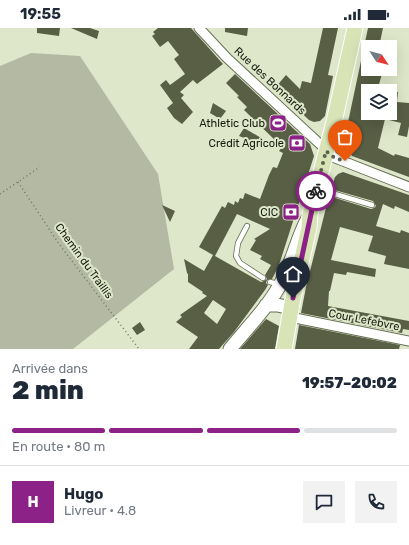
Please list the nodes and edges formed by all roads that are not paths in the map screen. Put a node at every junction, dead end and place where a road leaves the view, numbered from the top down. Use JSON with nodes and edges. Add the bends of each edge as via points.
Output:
{"nodes":[{"id":1,"x":199,"y":28,"type":"edge"},
{"id":2,"x":355,"y":28,"type":"edge"},
{"id":3,"x":326,"y":151,"type":"junction"},
{"id":4,"x":409,"y":187,"type":"edge"},
{"id":5,"x":317,"y":189,"type":"junction"},
{"id":6,"x":372,"y":205,"type":"dead end"},
{"id":7,"x":310,"y":214,"type":"junction"},
{"id":8,"x":247,"y":226,"type":"dead end"},
{"id":9,"x":264,"y":278,"type":"dead end"},
{"id":10,"x":275,"y":287,"type":"junction"},
{"id":11,"x":266,"y":305,"type":"junction"},
{"id":12,"x":292,"y":308,"type":"junction"},
{"id":13,"x":409,"y":341,"type":"edge"},
{"id":14,"x":230,"y":349,"type":"edge"},
{"id":15,"x":284,"y":349,"type":"edge"}],
"edges":[{"from":1,"to":3,"type":"street","name":"Rue des Bonnards"},
{"from":2,"to":3,"type":"main road"},
{"from":3,"to":4,"type":"street","name":"Rue des Bonnards","via":[[335,158]]},
{"from":3,"to":5,"type":"main road"},
{"from":5,"to":6,"type":"lane"},
{"from":5,"to":7,"type":"main road"},
{"from":7,"to":10,"type":"street","via":[[302,228],[289,267]]},
{"from":7,"to":12,"type":"main road"},
{"from":8,"to":9,"type":"lane","via":[[238,243],[236,256],[240,263]]},
{"from":10,"to":11,"type":"street"},
{"from":10,"to":12,"type":"street"},
{"from":11,"to":12,"type":"street","via":[[277,304]]},
{"from":11,"to":14,"type":"street"},
{"from":12,"to":13,"type":"street","name":"Cour Lefebvre"},
{"from":12,"to":15,"type":"main road"}]}
